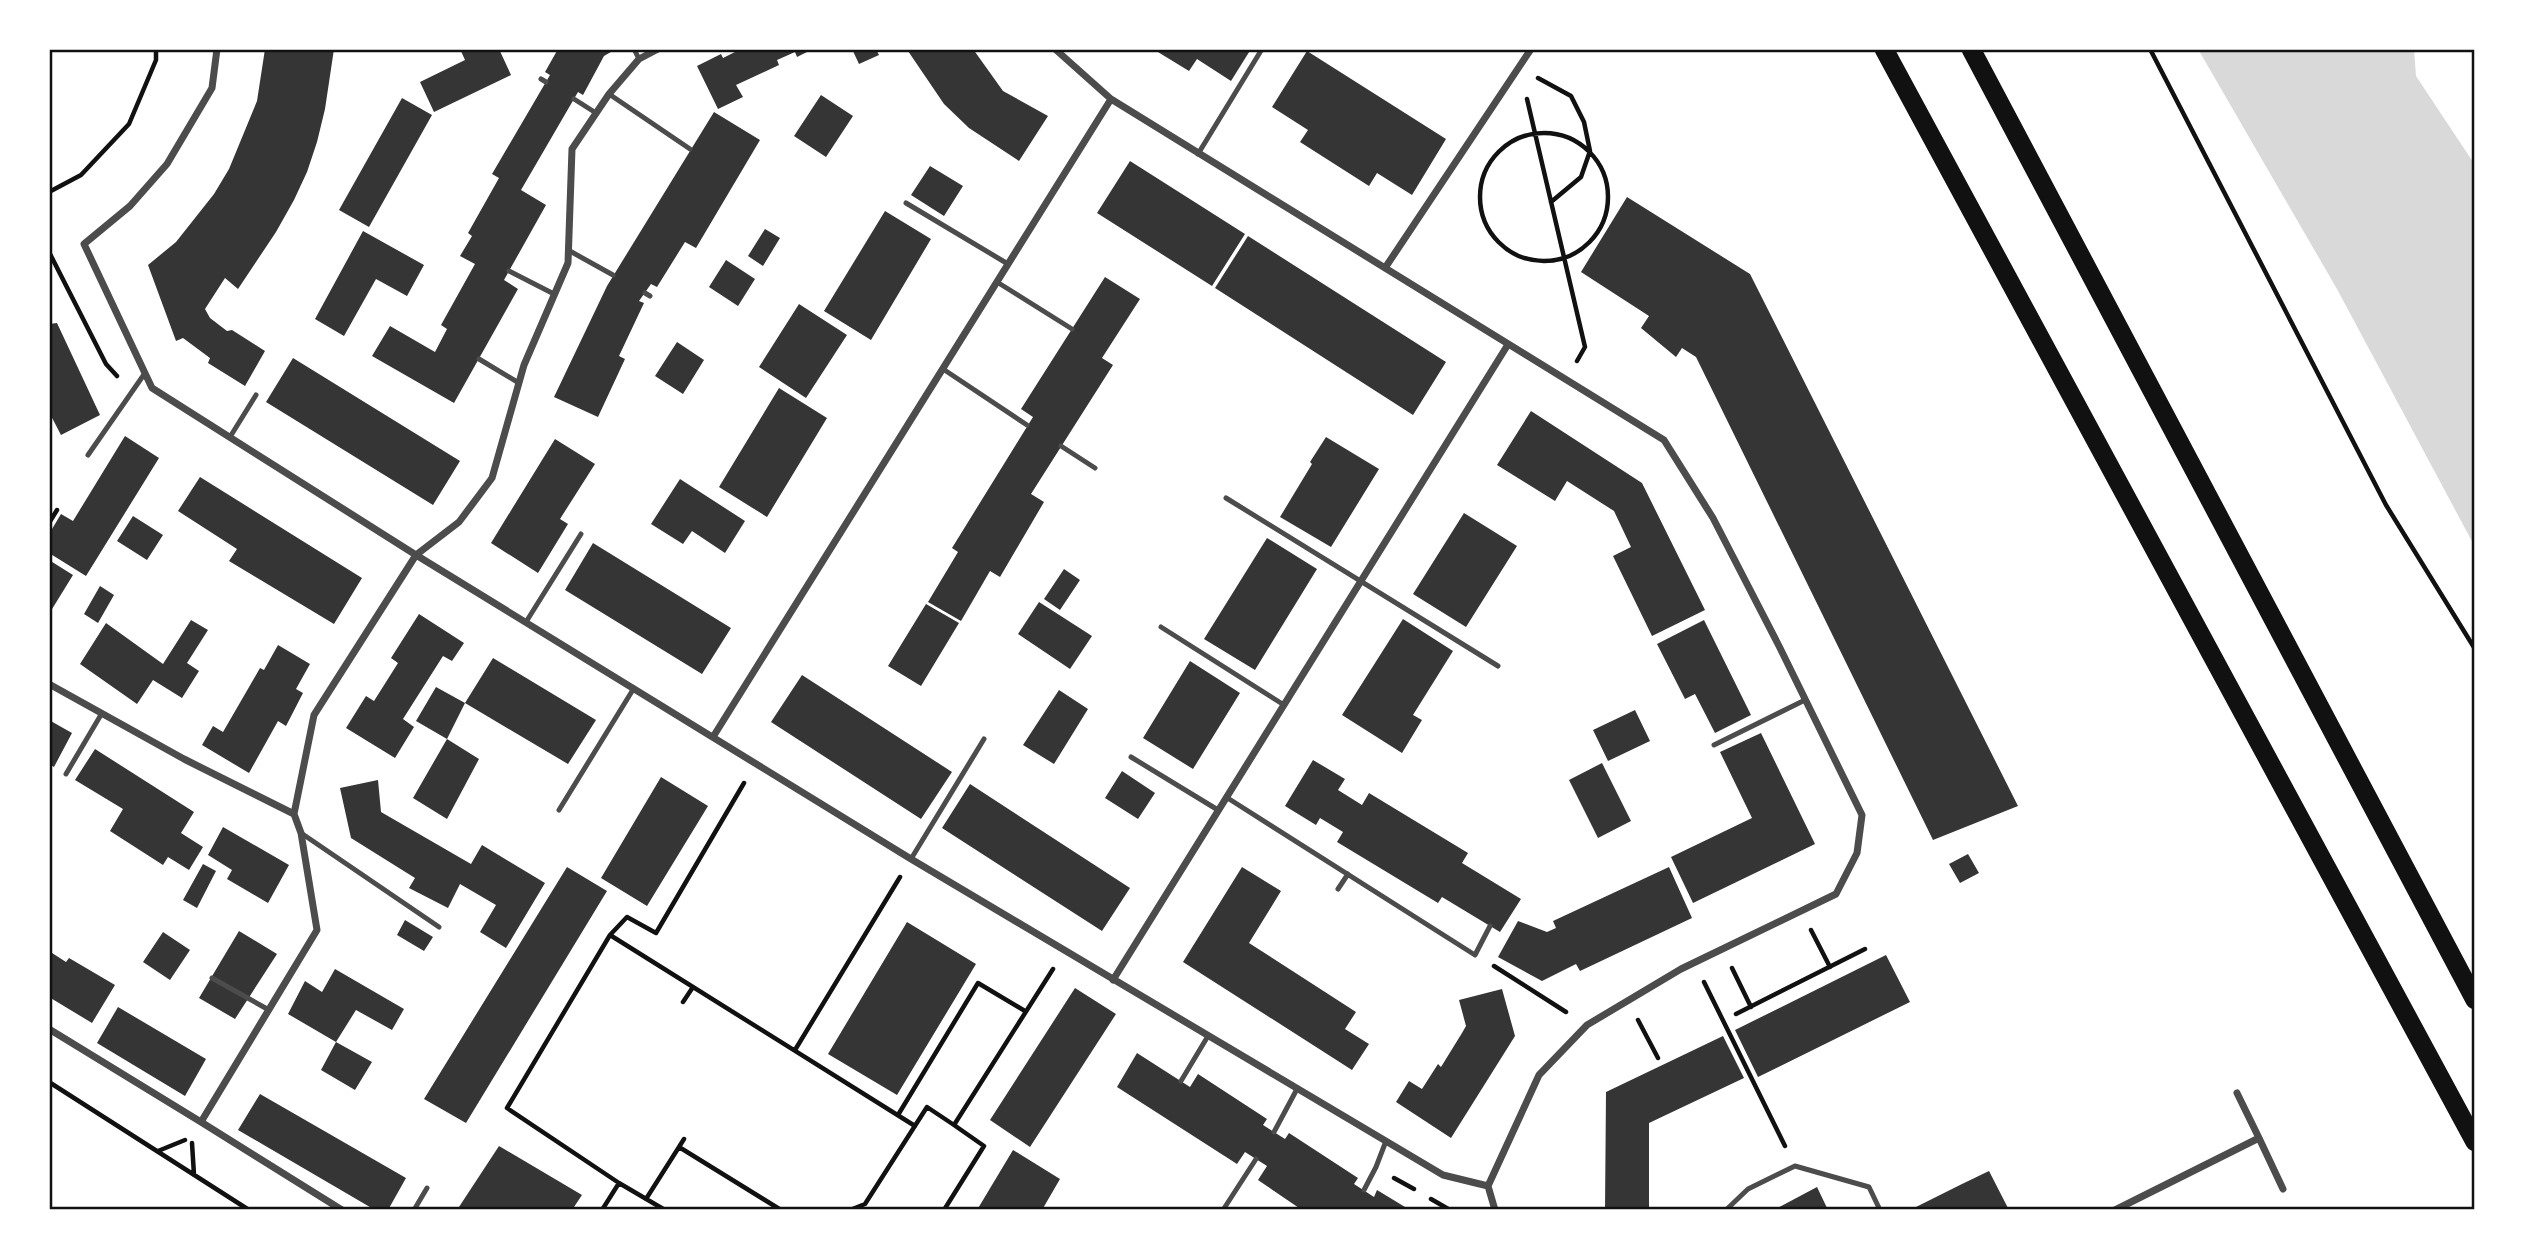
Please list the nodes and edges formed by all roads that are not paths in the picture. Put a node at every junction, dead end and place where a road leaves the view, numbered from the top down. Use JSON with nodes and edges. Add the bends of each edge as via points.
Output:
{"nodes":[{"id":1,"x":217,"y":49,"type":"edge"},
{"id":2,"x":634,"y":49,"type":"edge"},
{"id":3,"x":657,"y":49,"type":"edge"},
{"id":4,"x":1055,"y":49,"type":"edge"},
{"id":5,"x":1262,"y":49,"type":"edge"},
{"id":6,"x":1531,"y":49,"type":"edge"},
{"id":7,"x":1884,"y":49,"type":"edge"},
{"id":8,"x":1971,"y":49,"type":"edge"},
{"id":9,"x":639,"y":59,"type":"junction"},
{"id":10,"x":609,"y":94,"type":"junction"},
{"id":11,"x":574,"y":99,"type":"dead end"},
{"id":12,"x":1111,"y":99,"type":"junction"},
{"id":13,"x":596,"y":113,"type":"junction"},
{"id":14,"x":690,"y":149,"type":"dead end"},
{"id":15,"x":1198,"y":154,"type":"junction"},
{"id":16,"x":906,"y":203,"type":"dead end"},
{"id":17,"x":568,"y":250,"type":"junction"},
{"id":18,"x":1008,"y":264,"type":"junction"},
{"id":19,"x":1385,"y":268,"type":"junction"},
{"id":20,"x":509,"y":271,"type":"dead end"},
{"id":21,"x":613,"y":275,"type":"dead end"},
{"id":22,"x":997,"y":282,"type":"junction"},
{"id":23,"x":554,"y":294,"type":"junction"},
{"id":24,"x":1072,"y":329,"type":"dead end"},
{"id":25,"x":1507,"y":346,"type":"junction"},
{"id":26,"x":479,"y":359,"type":"dead end"},
{"id":27,"x":943,"y":369,"type":"junction"},
{"id":28,"x":145,"y":373,"type":"junction"},
{"id":29,"x":519,"y":383,"type":"junction"},
{"id":30,"x":256,"y":394,"type":"dead end"},
{"id":31,"x":1027,"y":425,"type":"dead end"},
{"id":32,"x":230,"y":437,"type":"junction"},
{"id":33,"x":1061,"y":446,"type":"dead end"},
{"id":34,"x":88,"y":456,"type":"dead end"},
{"id":35,"x":1095,"y":468,"type":"dead end"},
{"id":36,"x":1226,"y":498,"type":"dead end"},
{"id":37,"x":581,"y":534,"type":"dead end"},
{"id":38,"x":416,"y":555,"type":"junction"},
{"id":39,"x":1361,"y":580,"type":"junction"},
{"id":40,"x":526,"y":622,"type":"junction"},
{"id":41,"x":1161,"y":627,"type":"dead end"},
{"id":42,"x":1498,"y":666,"type":"dead end"},
{"id":43,"x":49,"y":684,"type":"edge"},
{"id":44,"x":634,"y":688,"type":"junction"},
{"id":45,"x":1805,"y":700,"type":"junction"},
{"id":46,"x":1284,"y":705,"type":"junction"},
{"id":47,"x":102,"y":713,"type":"junction"},
{"id":48,"x":713,"y":737,"type":"junction"},
{"id":49,"x":984,"y":739,"type":"dead end"},
{"id":50,"x":1714,"y":745,"type":"dead end"},
{"id":51,"x":1131,"y":757,"type":"dead end"},
{"id":52,"x":66,"y":774,"type":"dead end"},
{"id":53,"x":1226,"y":797,"type":"junction"},
{"id":54,"x":559,"y":810,"type":"dead end"},
{"id":55,"x":1218,"y":810,"type":"junction"},
{"id":56,"x":294,"y":814,"type":"junction"},
{"id":57,"x":301,"y":833,"type":"junction"},
{"id":58,"x":911,"y":859,"type":"junction"},
{"id":59,"x":1348,"y":874,"type":"junction"},
{"id":60,"x":1338,"y":889,"type":"dead end"},
{"id":61,"x":1490,"y":926,"type":"dead end"},
{"id":62,"x":439,"y":927,"type":"dead end"},
{"id":63,"x":212,"y":978,"type":"dead end"},
{"id":64,"x":1113,"y":980,"type":"junction"},
{"id":65,"x":2475,"y":1000,"type":"edge"},
{"id":66,"x":269,"y":1010,"type":"junction"},
{"id":67,"x":49,"y":1029,"type":"edge"},
{"id":68,"x":1208,"y":1036,"type":"junction"},
{"id":69,"x":1181,"y":1081,"type":"dead end"},
{"id":70,"x":1297,"y":1089,"type":"junction"},
{"id":71,"x":2237,"y":1093,"type":"dead end"},
{"id":72,"x":201,"y":1122,"type":"junction"},
{"id":73,"x":1274,"y":1132,"type":"dead end"},
{"id":74,"x":2259,"y":1138,"type":"junction"},
{"id":75,"x":1386,"y":1141,"type":"junction"},
{"id":76,"x":2475,"y":1142,"type":"edge"},
{"id":77,"x":1256,"y":1159,"type":"dead end"},
{"id":78,"x":1488,"y":1186,"type":"junction"},
{"id":79,"x":427,"y":1188,"type":"dead end"},
{"id":80,"x":2283,"y":1189,"type":"dead end"},
{"id":81,"x":1364,"y":1190,"type":"dead end"},
{"id":82,"x":342,"y":1210,"type":"edge"},
{"id":83,"x":414,"y":1210,"type":"edge"},
{"id":84,"x":1223,"y":1210,"type":"edge"},
{"id":85,"x":1494,"y":1210,"type":"edge"},
{"id":86,"x":1726,"y":1210,"type":"edge"},
{"id":87,"x":1880,"y":1210,"type":"edge"},
{"id":88,"x":2115,"y":1210,"type":"edge"}],
"edges":[{"from":1,"to":28,"type":"street","via":[[212,88],[167,164],[130,206],[84,244]]},
{"from":2,"to":9,"type":"lane"},
{"from":3,"to":9,"type":"street"},
{"from":4,"to":12,"type":"street"},
{"from":5,"to":15,"type":"lane"},
{"from":6,"to":19,"type":"street"},
{"from":7,"to":76,"type":"highway"},
{"from":8,"to":65,"type":"highway"},
{"from":9,"to":10,"type":"street"},
{"from":10,"to":13,"type":"street"},
{"from":10,"to":14,"type":"lane"},
{"from":11,"to":13,"type":"lane"},
{"from":12,"to":15,"type":"street"},
{"from":12,"to":18,"type":"street"},
{"from":13,"to":17,"type":"street","via":[[572,149]]},
{"from":15,"to":19,"type":"street"},
{"from":16,"to":18,"type":"lane"},
{"from":17,"to":21,"type":"lane"},
{"from":17,"to":23,"type":"street","via":[[568,263]]},
{"from":18,"to":22,"type":"street"},
{"from":19,"to":25,"type":"street"},
{"from":20,"to":23,"type":"lane"},
{"from":22,"to":24,"type":"lane"},
{"from":22,"to":27,"type":"street"},
{"from":23,"to":29,"type":"street"},
{"from":25,"to":39,"type":"street"},
{"from":25,"to":45,"type":"street","via":[[1664,440],[1713,518]]},
{"from":26,"to":29,"type":"lane"},
{"from":27,"to":31,"type":"lane"},
{"from":27,"to":48,"type":"street"},
{"from":28,"to":32,"type":"street","via":[[152,388]]},
{"from":28,"to":34,"type":"lane"},
{"from":29,"to":38,"type":"street","via":[[492,478],[459,522]]},
{"from":30,"to":32,"type":"lane"},
{"from":32,"to":38,"type":"street"},
{"from":33,"to":35,"type":"lane"},
{"from":36,"to":39,"type":"lane"},
{"from":37,"to":40,"type":"lane"},
{"from":38,"to":40,"type":"street"},
{"from":38,"to":56,"type":"street","via":[[314,715]]},
{"from":39,"to":42,"type":"lane"},
{"from":39,"to":46,"type":"street"},
{"from":40,"to":44,"type":"street"},
{"from":41,"to":46,"type":"lane"},
{"from":43,"to":47,"type":"street"},
{"from":44,"to":48,"type":"street"},
{"from":44,"to":54,"type":"lane"},
{"from":45,"to":50,"type":"lane"},
{"from":45,"to":78,"type":"street","via":[[1862,815],[1857,853],[1836,894],[1694,962],[1587,1025],[1539,1075]]},
{"from":46,"to":53,"type":"street"},
{"from":47,"to":52,"type":"lane"},
{"from":47,"to":56,"type":"street"},
{"from":48,"to":58,"type":"street"},
{"from":49,"to":58,"type":"lane"},
{"from":51,"to":55,"type":"lane"},
{"from":53,"to":55,"type":"street"},
{"from":53,"to":59,"type":"lane"},
{"from":55,"to":64,"type":"street"},
{"from":56,"to":57,"type":"street"},
{"from":57,"to":62,"type":"lane"},
{"from":57,"to":66,"type":"street","via":[[317,930]]},
{"from":58,"to":64,"type":"street"},
{"from":59,"to":60,"type":"lane"},
{"from":59,"to":61,"type":"lane","via":[[1475,954]]},
{"from":63,"to":66,"type":"lane"},
{"from":64,"to":68,"type":"street"},
{"from":66,"to":72,"type":"street"},
{"from":67,"to":72,"type":"street"},
{"from":68,"to":69,"type":"lane"},
{"from":68,"to":70,"type":"street"},
{"from":70,"to":73,"type":"lane"},
{"from":70,"to":75,"type":"street"},
{"from":71,"to":74,"type":"street"},
{"from":72,"to":82,"type":"street"},
{"from":74,"to":80,"type":"street"},
{"from":74,"to":88,"type":"street"},
{"from":75,"to":78,"type":"street","via":[[1443,1175]]},
{"from":75,"to":81,"type":"lane"},
{"from":77,"to":84,"type":"lane"},
{"from":78,"to":85,"type":"street"},
{"from":79,"to":83,"type":"lane"},
{"from":86,"to":87,"type":"lane","via":[[1748,1189],[1795,1166],[1869,1187]]}]}
